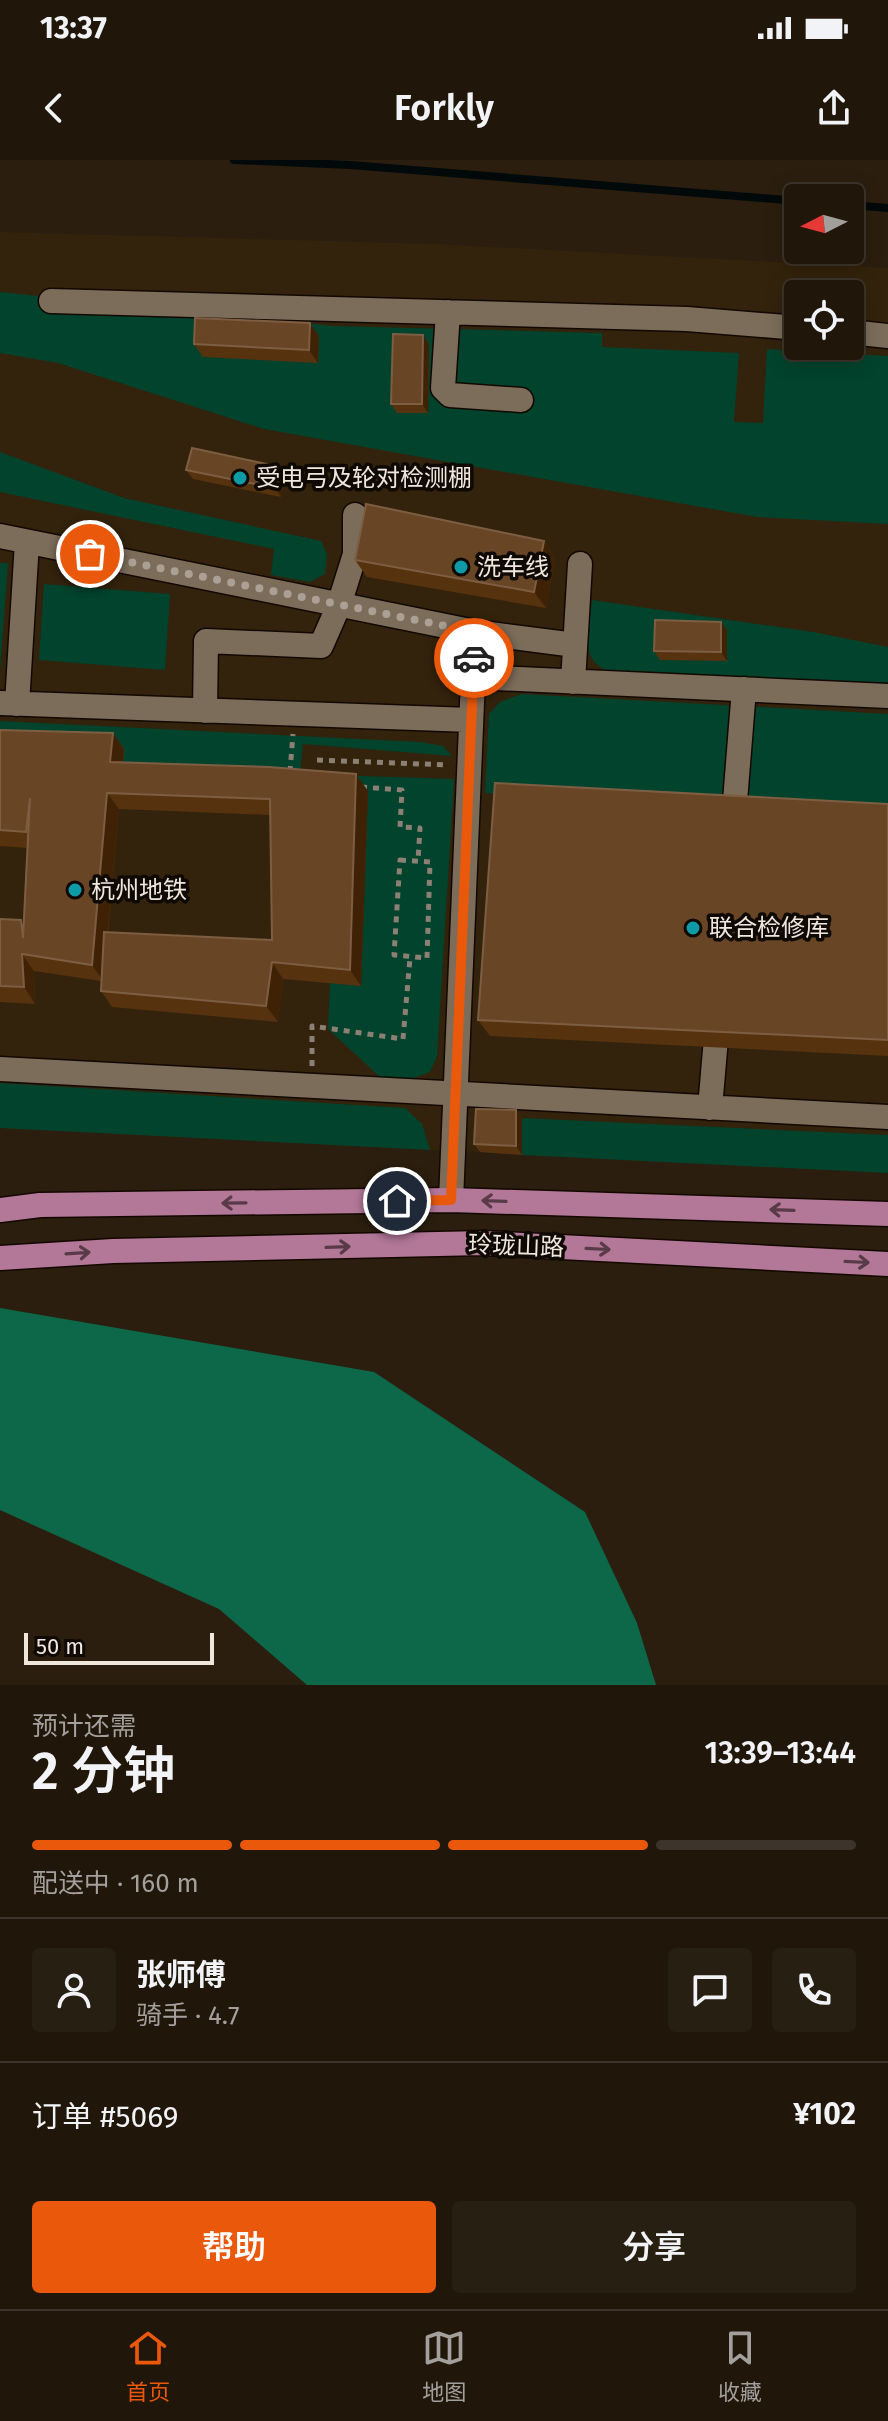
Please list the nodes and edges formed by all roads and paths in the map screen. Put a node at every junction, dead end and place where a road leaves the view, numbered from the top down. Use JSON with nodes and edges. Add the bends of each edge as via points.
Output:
{"nodes":[{"id":1,"x":51,"y":301,"type":"dead end"},
{"id":2,"x":448,"y":312,"type":"junction"},
{"id":3,"x":784,"y":327,"type":"edge"},
{"id":4,"x":864,"y":333,"type":"edge"},
{"id":5,"x":888,"y":336,"type":"edge"},
{"id":6,"x":521,"y":400,"type":"dead end"},
{"id":7,"x":355,"y":515,"type":"dead end"},
{"id":8,"x":0,"y":536,"type":"edge"},
{"id":9,"x":27,"y":542,"type":"junction"},
{"id":10,"x":580,"y":564,"type":"dead end"},
{"id":11,"x":339,"y":605,"type":"junction"},
{"id":12,"x":475,"y":632,"type":"junction"},
{"id":13,"x":534,"y":639,"type":"junction"},
{"id":14,"x":575,"y":645,"type":"junction"},
{"id":15,"x":473,"y":677,"type":"junction"},
{"id":16,"x":530,"y":680,"type":"junction"},
{"id":17,"x":573,"y":682,"type":"junction"},
{"id":18,"x":744,"y":689,"type":"junction"},
{"id":19,"x":888,"y":696,"type":"edge"},
{"id":20,"x":8,"y":704,"type":"edge"},
{"id":21,"x":205,"y":711,"type":"junction"},
{"id":22,"x":295,"y":714,"type":"junction"},
{"id":23,"x":471,"y":720,"type":"junction"},
{"id":24,"x":317,"y":760,"type":"dead end"},
{"id":25,"x":469,"y":766,"type":"junction"},
{"id":26,"x":289,"y":781,"type":"edge"},
{"id":27,"x":359,"y":787,"type":"edge"},
{"id":28,"x":732,"y":844,"type":"edge"},
{"id":29,"x":418,"y":861,"type":"junction"},
{"id":30,"x":410,"y":958,"type":"junction"},
{"id":31,"x":719,"y":999,"type":"edge"},
{"id":32,"x":0,"y":1069,"type":"edge"},
{"id":33,"x":311,"y":1087,"type":"junction"},
{"id":34,"x":455,"y":1095,"type":"junction"},
{"id":35,"x":710,"y":1108,"type":"junction"},
{"id":36,"x":888,"y":1117,"type":"edge"},
{"id":37,"x":451,"y":1200,"type":"junction"},
{"id":38,"x":0,"y":1210,"type":"edge"},
{"id":39,"x":888,"y":1214,"type":"edge"},
{"id":40,"x":0,"y":1258,"type":"edge"},
{"id":41,"x":888,"y":1264,"type":"edge"}],
"edges":[{"from":1,"to":2,"type":"lane"},
{"from":2,"to":3,"type":"lane"},
{"from":2,"to":6,"type":"lane","via":[[443,388],[450,395]]},
{"from":4,"to":5,"type":"lane"},
{"from":7,"to":11,"type":"lane","via":[[355,554]]},
{"from":8,"to":9,"type":"lane"},
{"from":9,"to":11,"type":"lane"},
{"from":9,"to":20,"type":"lane"},
{"from":10,"to":14,"type":"lane"},
{"from":11,"to":12,"type":"lane"},
{"from":11,"to":21,"type":"lane","via":[[321,646],[206,641]]},
{"from":12,"to":13,"type":"lane"},
{"from":12,"to":15,"type":"lane"},
{"from":13,"to":14,"type":"lane"},
{"from":13,"to":16,"type":"lane"},
{"from":14,"to":17,"type":"lane"},
{"from":15,"to":16,"type":"lane"},
{"from":15,"to":23,"type":"lane"},
{"from":16,"to":17,"type":"lane"},
{"from":17,"to":18,"type":"lane"},
{"from":18,"to":19,"type":"lane"},
{"from":18,"to":28,"type":"lane"},
{"from":20,"to":21,"type":"lane"},
{"from":21,"to":22,"type":"lane"},
{"from":22,"to":23,"type":"lane"},
{"from":22,"to":26,"type":"path"},
{"from":23,"to":25,"type":"lane"},
{"from":24,"to":25,"type":"path"},
{"from":25,"to":34,"type":"lane"},
{"from":27,"to":29,"type":"path","via":[[402,790],[400,827],[420,828]]},
{"from":29,"to":30,"type":"path","via":[[430,862],[427,958]]},
{"from":29,"to":30,"type":"path","via":[[400,860],[394,955]]},
{"from":30,"to":33,"type":"path","via":[[403,1039],[312,1026]]},
{"from":31,"to":35,"type":"lane"},
{"from":32,"to":33,"type":"lane"},
{"from":33,"to":34,"type":"lane"},
{"from":34,"to":35,"type":"lane"},
{"from":34,"to":37,"type":"lane"},
{"from":35,"to":36,"type":"lane"},
{"from":37,"to":38,"type":"main road","name":"玲珑山路","one_way":true,"via":[[40,1205]]},
{"from":39,"to":37,"type":"main road","name":"玲珑山路","one_way":true},
{"from":40,"to":41,"type":"main road","name":"玲珑山路","one_way":true,"via":[[484,1243]]}]}
